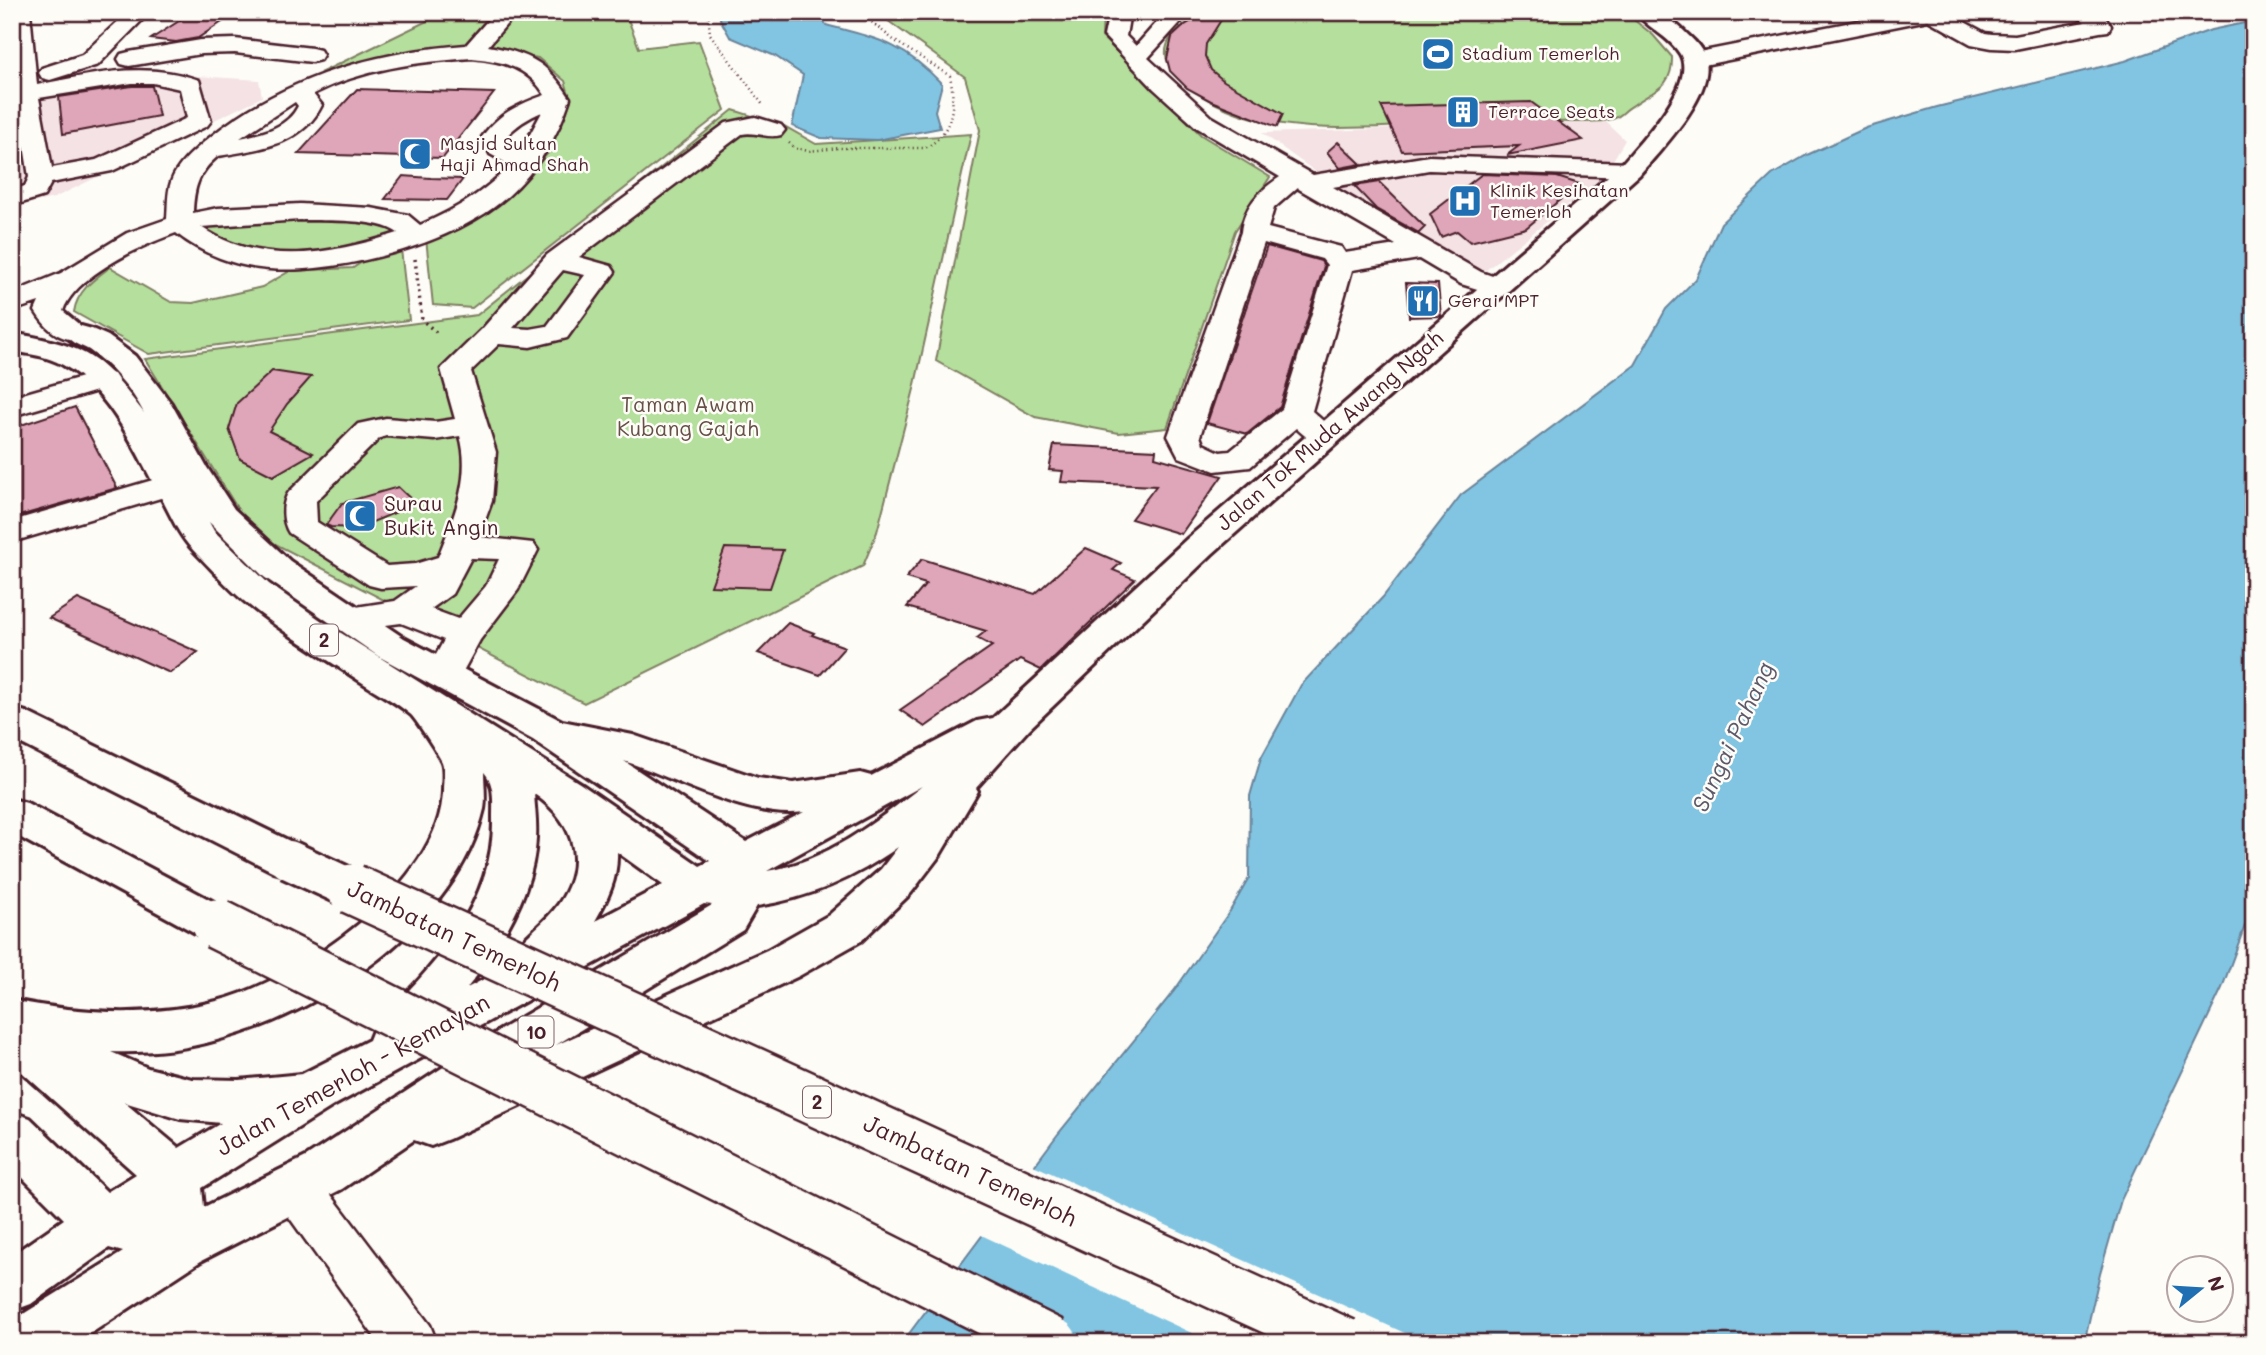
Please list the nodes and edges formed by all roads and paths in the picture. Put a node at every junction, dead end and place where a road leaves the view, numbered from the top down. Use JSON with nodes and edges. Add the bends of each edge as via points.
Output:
{"nodes":[{"id":1,"x":140,"y":12,"type":"edge"},
{"id":2,"x":508,"y":12,"type":"edge"},
{"id":3,"x":708,"y":12,"type":"edge"},
{"id":4,"x":859,"y":12,"type":"edge"},
{"id":5,"x":1120,"y":12,"type":"edge"},
{"id":6,"x":1180,"y":12,"type":"edge"},
{"id":7,"x":1647,"y":12,"type":"edge"},
{"id":8,"x":1936,"y":12,"type":"edge"},
{"id":9,"x":2083,"y":12,"type":"edge"},
{"id":10,"x":1931,"y":13,"type":"edge"},
{"id":11,"x":17,"y":14,"type":"edge"},
{"id":12,"x":472,"y":51,"type":"junction"},
{"id":13,"x":312,"y":55,"type":"dead end"},
{"id":14,"x":1135,"y":57,"type":"junction"},
{"id":15,"x":90,"y":60,"type":"junction"},
{"id":16,"x":1694,"y":60,"type":"junction"},
{"id":17,"x":21,"y":86,"type":"edge"},
{"id":18,"x":558,"y":98,"type":"junction"},
{"id":19,"x":22,"y":125,"type":"edge"},
{"id":20,"x":773,"y":130,"type":"junction"},
{"id":21,"x":524,"y":163,"type":"junction"},
{"id":22,"x":1429,"y":163,"type":"junction"},
{"id":23,"x":1630,"y":170,"type":"junction"},
{"id":24,"x":41,"y":177,"type":"junction"},
{"id":25,"x":1303,"y":181,"type":"junction"},
{"id":26,"x":1460,"y":186,"type":"dead end"},
{"id":27,"x":12,"y":198,"type":"edge"},
{"id":28,"x":180,"y":223,"type":"junction"},
{"id":29,"x":1254,"y":232,"type":"junction"},
{"id":30,"x":415,"y":237,"type":"junction"},
{"id":31,"x":1423,"y":250,"type":"junction"},
{"id":32,"x":557,"y":261,"type":"junction"},
{"id":33,"x":1340,"y":265,"type":"junction"},
{"id":34,"x":71,"y":279,"type":"junction"},
{"id":35,"x":1494,"y":286,"type":"junction"},
{"id":36,"x":12,"y":303,"type":"edge"},
{"id":37,"x":12,"y":325,"type":"edge"},
{"id":38,"x":74,"y":332,"type":"junction"},
{"id":39,"x":437,"y":333,"type":"dead end"},
{"id":40,"x":492,"y":335,"type":"junction"},
{"id":41,"x":12,"y":342,"type":"edge"},
{"id":42,"x":103,"y":380,"type":"junction"},
{"id":43,"x":12,"y":407,"type":"edge"},
{"id":44,"x":1296,"y":414,"type":"junction"},
{"id":45,"x":473,"y":425,"type":"junction"},
{"id":46,"x":1324,"y":436,"type":"junction"},
{"id":47,"x":170,"y":485,"type":"junction"},
{"id":48,"x":12,"y":531,"type":"edge"},
{"id":49,"x":450,"y":566,"type":"junction"},
{"id":50,"x":348,"y":618,"type":"joint"},
{"id":51,"x":398,"y":629,"type":"junction"},
{"id":52,"x":464,"y":635,"type":"junction"},
{"id":53,"x":433,"y":689,"type":"junction"},
{"id":54,"x":1015,"y":719,"type":"junction"},
{"id":55,"x":12,"y":722,"type":"edge"},
{"id":56,"x":547,"y":730,"type":"junction"},
{"id":57,"x":480,"y":740,"type":"junction"},
{"id":58,"x":970,"y":769,"type":"junction"},
{"id":59,"x":897,"y":780,"type":"junction"},
{"id":60,"x":566,"y":795,"type":"junction"},
{"id":61,"x":12,"y":814,"type":"edge"},
{"id":62,"x":744,"y":876,"type":"junction"},
{"id":63,"x":698,"y":887,"type":"junction"},
{"id":64,"x":486,"y":1000,"type":"junction"},
{"id":65,"x":12,"y":1020,"type":"edge"},
{"id":66,"x":12,"y":1026,"type":"edge"},
{"id":67,"x":12,"y":1035,"type":"edge"},
{"id":68,"x":368,"y":1063,"type":"junction"},
{"id":69,"x":316,"y":1091,"type":"junction"},
{"id":70,"x":12,"y":1134,"type":"edge"},
{"id":71,"x":175,"y":1177,"type":"junction"},
{"id":72,"x":310,"y":1180,"type":"junction"},
{"id":73,"x":103,"y":1223,"type":"junction"},
{"id":74,"x":182,"y":1244,"type":"junction"},
{"id":75,"x":12,"y":1286,"type":"edge"},
{"id":76,"x":27,"y":1343,"type":"edge"},
{"id":77,"x":411,"y":1343,"type":"edge"},
{"id":78,"x":1053,"y":1343,"type":"edge"},
{"id":79,"x":1345,"y":1343,"type":"edge"}],
"edges":[{"from":1,"to":15,"type":"street"},
{"from":2,"to":12,"type":"street"},
{"from":3,"to":20,"type":"path","via":[[710,34],[761,99]]},
{"from":4,"to":20,"type":"path","via":[[950,76],[955,92],[949,126],[935,145],[925,148],[808,151],[795,148]]},
{"from":5,"to":14,"type":"street","via":[[1115,36]]},
{"from":6,"to":14,"type":"street","via":[[1159,28],[1146,51]]},
{"from":7,"to":16,"type":"main road"},
{"from":8,"to":10,"type":"street"},
{"from":9,"to":10,"type":"street","via":[[2099,26],[2015,42],[1979,39]]},
{"from":10,"to":16,"type":"street"},
{"from":11,"to":17,"type":"street"},
{"from":12,"to":18,"type":"street","via":[[523,60],[540,71]]},
{"from":12,"to":28,"type":"street","via":[[425,53],[380,62],[298,91],[310,105],[307,114],[286,132],[210,150],[184,181]]},
{"from":13,"to":15,"type":"street","via":[[201,47],[139,58]]},
{"from":14,"to":25,"type":"street","via":[[1204,122]]},
{"from":15,"to":17,"type":"street"},
{"from":16,"to":23,"type":"main road","name":"Jalan Tok Muda Awang Ngah","via":[[1682,103]]},
{"from":17,"to":19,"type":"street"},
{"from":17,"to":24,"type":"street","via":[[138,75],[175,77],[191,85],[199,121],[103,166]]},
{"from":18,"to":21,"type":"street","via":[[548,129]]},
{"from":18,"to":21,"type":"street","via":[[515,115],[494,137],[499,149]]},
{"from":19,"to":24,"type":"street"},
{"from":20,"to":32,"type":"street","via":[[755,124],[734,128]]},
{"from":21,"to":30,"type":"street","via":[[498,192],[466,214]]},
{"from":22,"to":23,"type":"street"},
{"from":22,"to":25,"type":"street"},
{"from":22,"to":26,"type":"street"},
{"from":23,"to":35,"type":"main road","name":"Jalan Tok Muda Awang Ngah"},
{"from":24,"to":27,"type":"street","via":[[35,191]]},
{"from":25,"to":29,"type":"street","via":[[1271,194],[1254,216]]},
{"from":25,"to":31,"type":"street"},
{"from":28,"to":30,"type":"street","via":[[260,213],[335,213],[399,221]]},
{"from":28,"to":30,"type":"street","via":[[241,257],[268,261],[340,256]]},
{"from":28,"to":34,"type":"street","via":[[136,239]]},
{"from":29,"to":33,"type":"lane","via":[[1332,253]]},
{"from":29,"to":44,"type":"lane","via":[[1184,436],[1190,450],[1215,462],[1239,460]]},
{"from":30,"to":39,"type":"path","via":[[422,320]]},
{"from":31,"to":33,"type":"street"},
{"from":31,"to":35,"type":"street"},
{"from":32,"to":40,"type":"street"},
{"from":32,"to":40,"type":"street","via":[[601,272],[557,332],[530,338]]},
{"from":33,"to":44,"type":"lane"},
{"from":34,"to":36,"type":"street"},
{"from":34,"to":38,"type":"street","via":[[49,311],[55,321]]},
{"from":35,"to":46,"type":"main road","name":"Jalan Tok Muda Awang Ngah"},
{"from":37,"to":38,"type":"main road","number":"2"},
{"from":38,"to":50,"type":"main road","number":"2","via":[[97,342],[124,363],[155,403],[222,516],[277,569]]},
{"from":40,"to":45,"type":"street","via":[[456,369]]},
{"from":41,"to":42,"type":"main road","number":"2","via":[[53,349],[76,359]]},
{"from":42,"to":43,"type":"street"},
{"from":42,"to":47,"type":"main road","number":"2","via":[[134,421]]},
{"from":44,"to":46,"type":"lane"},
{"from":45,"to":49,"type":"street","via":[[480,452],[476,501]]},
{"from":45,"to":49,"type":"street","via":[[435,431],[369,431],[300,499],[301,526],[382,577],[418,575]]},
{"from":46,"to":54,"type":"main road","name":"Jalan Tok Muda Awang Ngah"},
{"from":47,"to":48,"type":"street"},
{"from":47,"to":53,"type":"main road","number":"2","via":[[200,537],[256,593]]},
{"from":49,"to":51,"type":"street"},
{"from":49,"to":52,"type":"street","via":[[502,590]]},
{"from":50,"to":51,"type":"street"},
{"from":51,"to":52,"type":"street"},
{"from":51,"to":53,"type":"main road"},
{"from":52,"to":53,"type":"street"},
{"from":53,"to":56,"type":"main road"},
{"from":53,"to":57,"type":"main road","number":"2"},
{"from":53,"to":65,"type":"main road","via":[[464,764],[465,802],[452,843],[431,876],[385,928],[354,953],[283,996],[244,1013],[203,1023],[134,1033]]},
{"from":54,"to":58,"type":"main road","name":"Jalan Tok Muda Awang Ngah"},
{"from":54,"to":59,"type":"main road","name":"Jalan Tok Muda Awang Ngah"},
{"from":55,"to":79,"type":"main road","name":"Jambatan Temerloh","number":"2","bridge":true,"via":[[289,860]]},
{"from":56,"to":59,"type":"main road","via":[[632,750],[755,793],[793,798]]},
{"from":56,"to":62,"type":"main road"},
{"from":57,"to":60,"type":"main road","number":"2"},
{"from":57,"to":68,"type":"main road","via":[[510,776],[516,818],[510,869],[492,916],[458,968]]},
{"from":58,"to":62,"type":"main road","name":"Jalan Tok Muda Awang Ngah","via":[[852,858],[776,886]]},
{"from":58,"to":72,"type":"main road","via":[[925,844],[896,881],[845,928],[783,963]]},
{"from":59,"to":62,"type":"main road","name":"Jalan Tok Muda Awang Ngah"},
{"from":60,"to":63,"type":"main road","number":"2"},
{"from":60,"to":64,"type":"main road","via":[[593,833],[592,883],[561,936]]},
{"from":61,"to":78,"type":"main road","bridge":true,"via":[[217,924]]},
{"from":62,"to":63,"type":"main road"},
{"from":62,"to":72,"type":"main road","number":"10","via":[[727,918],[517,1044]]},
{"from":63,"to":64,"type":"main road","name":"Jalan Temerloh - Kemayan","number":"10"},
{"from":64,"to":68,"type":"main road","name":"Jalan Temerloh - Kemayan","number":"10"},
{"from":66,"to":69,"type":"main road","via":[[99,1070],[181,1098],[268,1101]]},
{"from":67,"to":71,"type":"main road"},
{"from":68,"to":69,"type":"main road","name":"Jalan Temerloh - Kemayan","number":"10"},
{"from":69,"to":71,"type":"main road","name":"Jalan Temerloh - Kemayan","number":"10"},
{"from":70,"to":73,"type":"main road"},
{"from":71,"to":73,"type":"main road","name":"Jalan Temerloh - Kemayan","number":"10"},
{"from":71,"to":74,"type":"main road"},
{"from":72,"to":74,"type":"main road","number":"10"},
{"from":72,"to":77,"type":"street"},
{"from":73,"to":74,"type":"main road"},
{"from":73,"to":75,"type":"main road","name":"Jalan Temerloh - Kemayan","number":"10"},
{"from":74,"to":76,"type":"main road","number":"10"}]}
